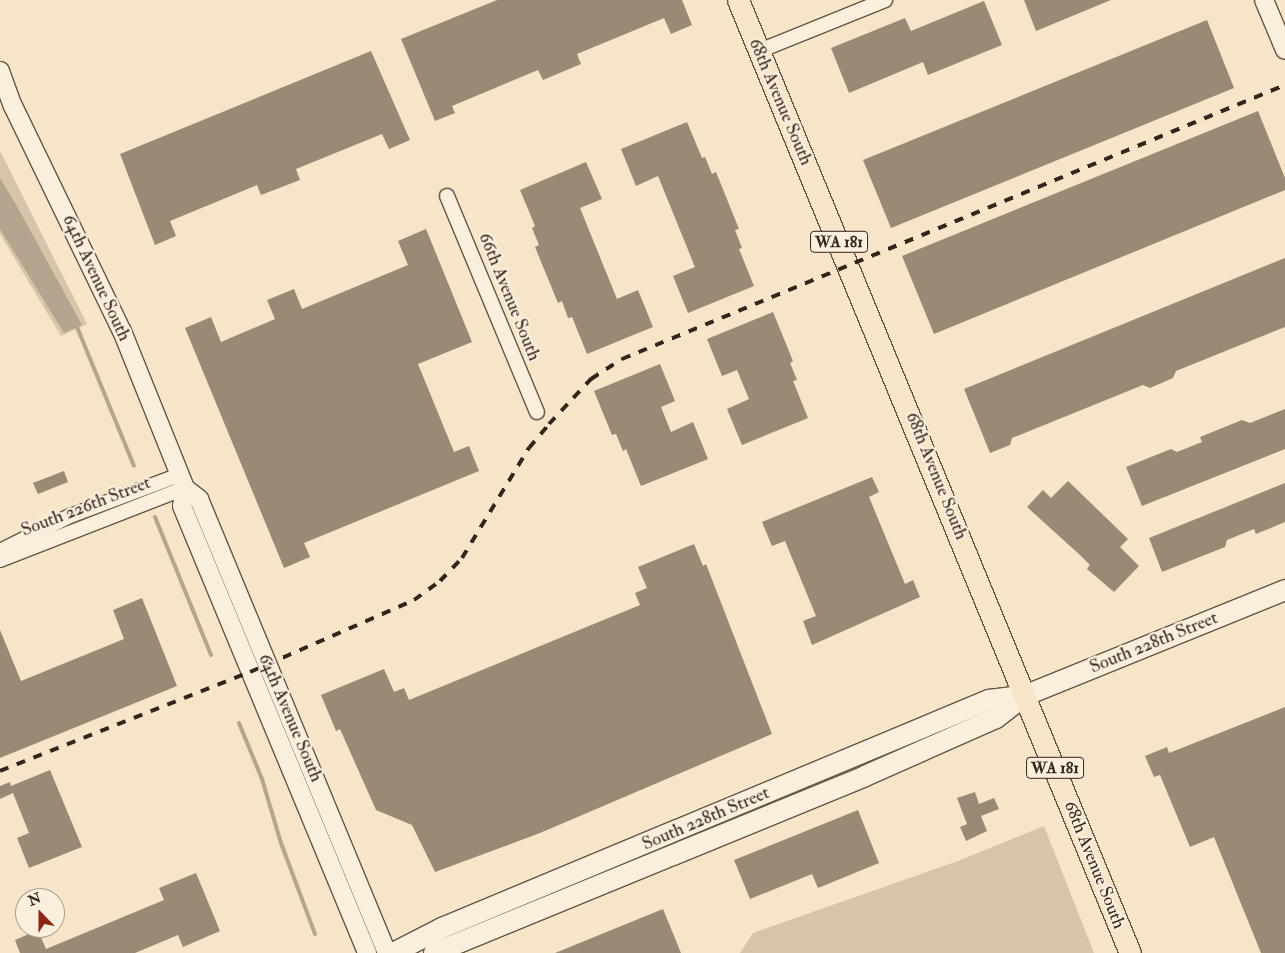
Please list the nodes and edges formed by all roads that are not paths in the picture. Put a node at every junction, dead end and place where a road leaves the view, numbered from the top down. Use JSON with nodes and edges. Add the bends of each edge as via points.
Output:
{"nodes":[{"id":1,"x":738,"y":0,"type":"edge"},
{"id":2,"x":885,"y":0,"type":"edge"},
{"id":3,"x":1264,"y":0,"type":"edge"},
{"id":4,"x":1285,"y":50,"type":"edge"},
{"id":5,"x":759,"y":51,"type":"junction"},
{"id":6,"x":0,"y":71,"type":"edge"},
{"id":7,"x":447,"y":196,"type":"dead end"},
{"id":8,"x":537,"y":412,"type":"dead end"},
{"id":9,"x":182,"y":481,"type":"junction"},
{"id":10,"x":0,"y":551,"type":"edge"},
{"id":11,"x":0,"y":560,"type":"edge"},
{"id":12,"x":1285,"y":590,"type":"edge"},
{"id":13,"x":1024,"y":696,"type":"junction"},
{"id":14,"x":367,"y":953,"type":"edge"},
{"id":15,"x":387,"y":953,"type":"edge"},
{"id":16,"x":392,"y":953,"type":"edge"},
{"id":17,"x":434,"y":953,"type":"edge"},
{"id":18,"x":1130,"y":953,"type":"edge"}],
"edges":[{"from":1,"to":5,"type":"main road","name":"68th Avenue South","number":"WA 181"},
{"from":2,"to":5,"type":"street"},
{"from":3,"to":4,"type":"street"},
{"from":5,"to":13,"type":"main road","name":"68th Avenue South","number":"WA 181"},
{"from":6,"to":9,"type":"street","name":"64th Avenue South","via":[[13,106],[122,331]]},
{"from":7,"to":8,"type":"street","name":"66th Avenue South"},
{"from":9,"to":10,"type":"street","name":"South 226th Street","via":[[70,516]]},
{"from":9,"to":11,"type":"street","name":"South 226th Street"},
{"from":9,"to":14,"type":"street","name":"64th Avenue South","via":[[182,506]]},
{"from":9,"to":15,"type":"street","name":"64th Avenue South","via":[[199,499]]},
{"from":12,"to":13,"type":"main road","name":"South 228th Street"},
{"from":13,"to":16,"type":"main road","name":"South 228th Street","via":[[989,700],[442,928]]},
{"from":13,"to":17,"type":"main road","name":"South 228th Street","via":[[996,718],[934,746]]},
{"from":13,"to":18,"type":"main road","name":"68th Avenue South","number":"WA 181"}]}
